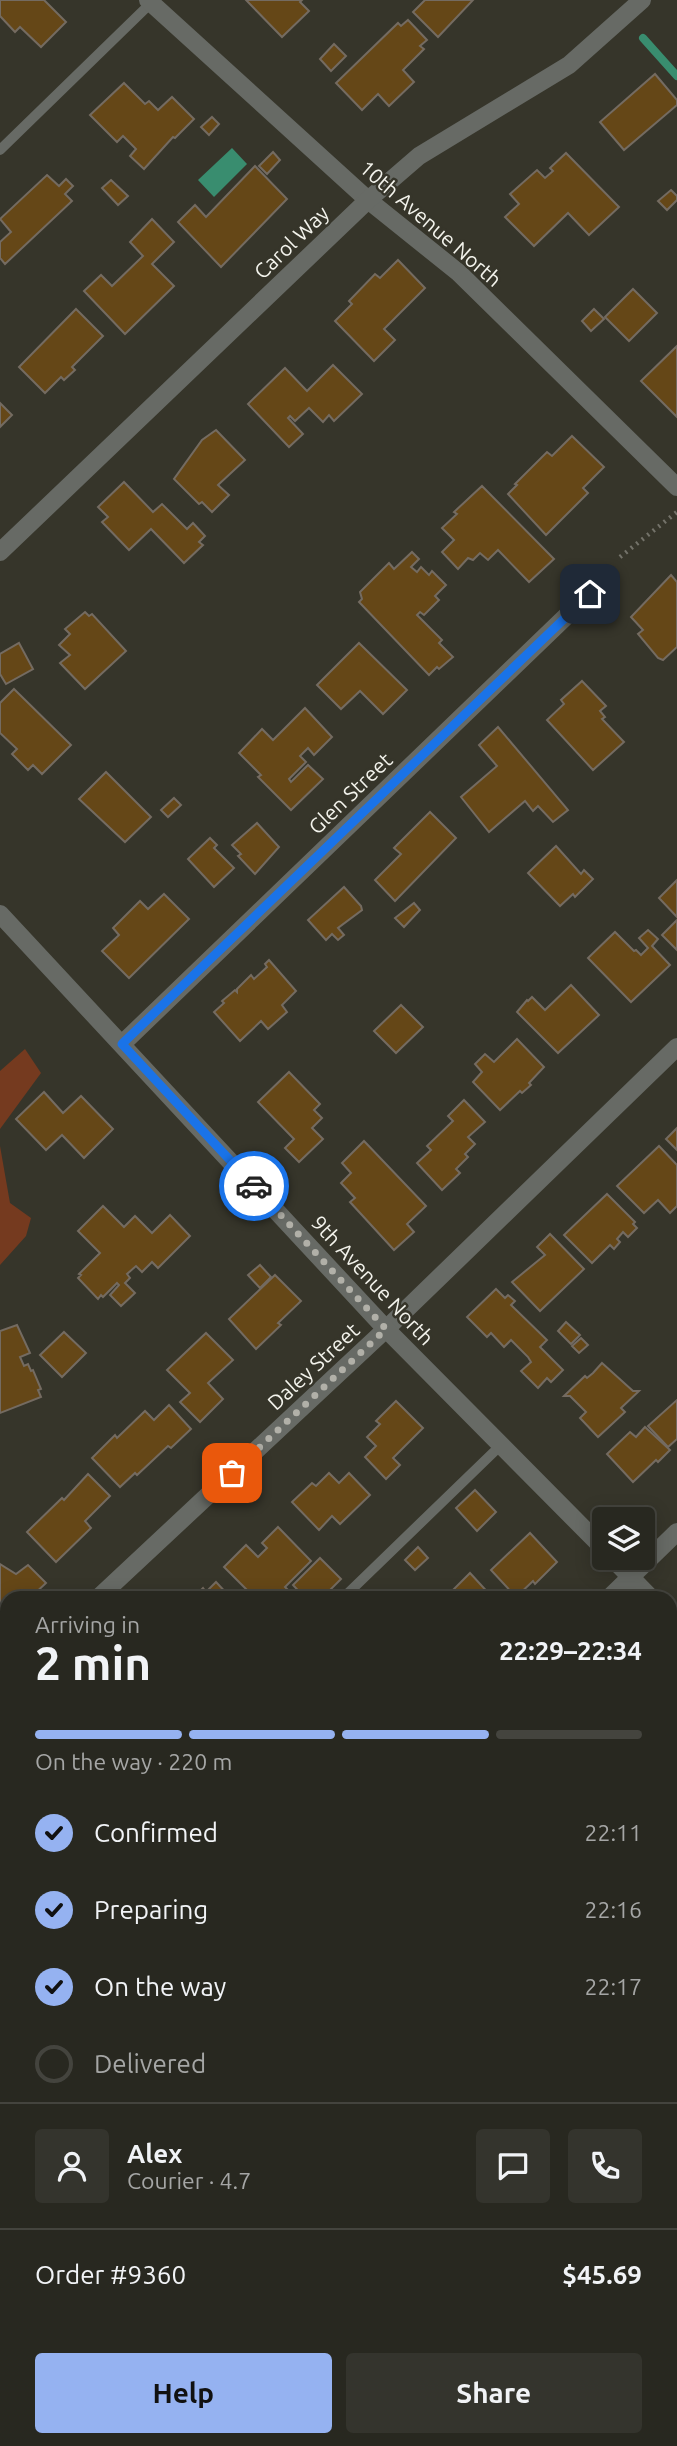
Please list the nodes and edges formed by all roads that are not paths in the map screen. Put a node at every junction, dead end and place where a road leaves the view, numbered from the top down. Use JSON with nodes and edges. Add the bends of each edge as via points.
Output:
{"nodes":[{"id":1,"x":642,"y":0,"type":"edge"},
{"id":2,"x":149,"y":2,"type":"edge"},
{"id":3,"x":0,"y":150,"type":"edge"},
{"id":4,"x":368,"y":200,"type":"junction"},
{"id":5,"x":677,"y":487,"type":"edge"},
{"id":6,"x":0,"y":552,"type":"edge"},
{"id":7,"x":609,"y":575,"type":"road end"},
{"id":8,"x":0,"y":914,"type":"edge"},
{"id":9,"x":122,"y":1044,"type":"junction"},
{"id":10,"x":677,"y":1047,"type":"edge"},
{"id":11,"x":386,"y":1329,"type":"junction"},
{"id":12,"x":501,"y":1445,"type":"junction"},
{"id":13,"x":677,"y":1532,"type":"edge"},
{"id":14,"x":592,"y":1537,"type":"edge"},
{"id":15,"x":624,"y":1570,"type":"edge"},
{"id":16,"x":631,"y":1577,"type":"junction"},
{"id":17,"x":105,"y":1591,"type":"edge"},
{"id":18,"x":350,"y":1591,"type":"edge"},
{"id":19,"x":616,"y":1591,"type":"edge"},
{"id":20,"x":644,"y":1591,"type":"edge"}],
"edges":[{"from":1,"to":4,"type":"street","name":"Carol Way","via":[[569,65],[419,156]]},
{"from":2,"to":3,"type":"lane"},
{"from":2,"to":4,"type":"street","name":"10th Avenue North"},
{"from":4,"to":5,"type":"street","name":"10th Avenue North","via":[[459,273]]},
{"from":4,"to":6,"type":"street","name":"Carol Way"},
{"from":7,"to":9,"type":"street","name":"Glen Street"},
{"from":8,"to":9,"type":"street","name":"9th Avenue North"},
{"from":9,"to":11,"type":"street","name":"9th Avenue North"},
{"from":10,"to":11,"type":"street","name":"Daley Street"},
{"from":11,"to":12,"type":"street","name":"9th Avenue North"},
{"from":11,"to":17,"type":"street","name":"Daley Street"},
{"from":12,"to":14,"type":"street","name":"9th Avenue North"},
{"from":12,"to":18,"type":"lane"},
{"from":13,"to":16,"type":"street"},
{"from":15,"to":16,"type":"street"},
{"from":16,"to":19,"type":"street"},
{"from":16,"to":20,"type":"street"}]}
